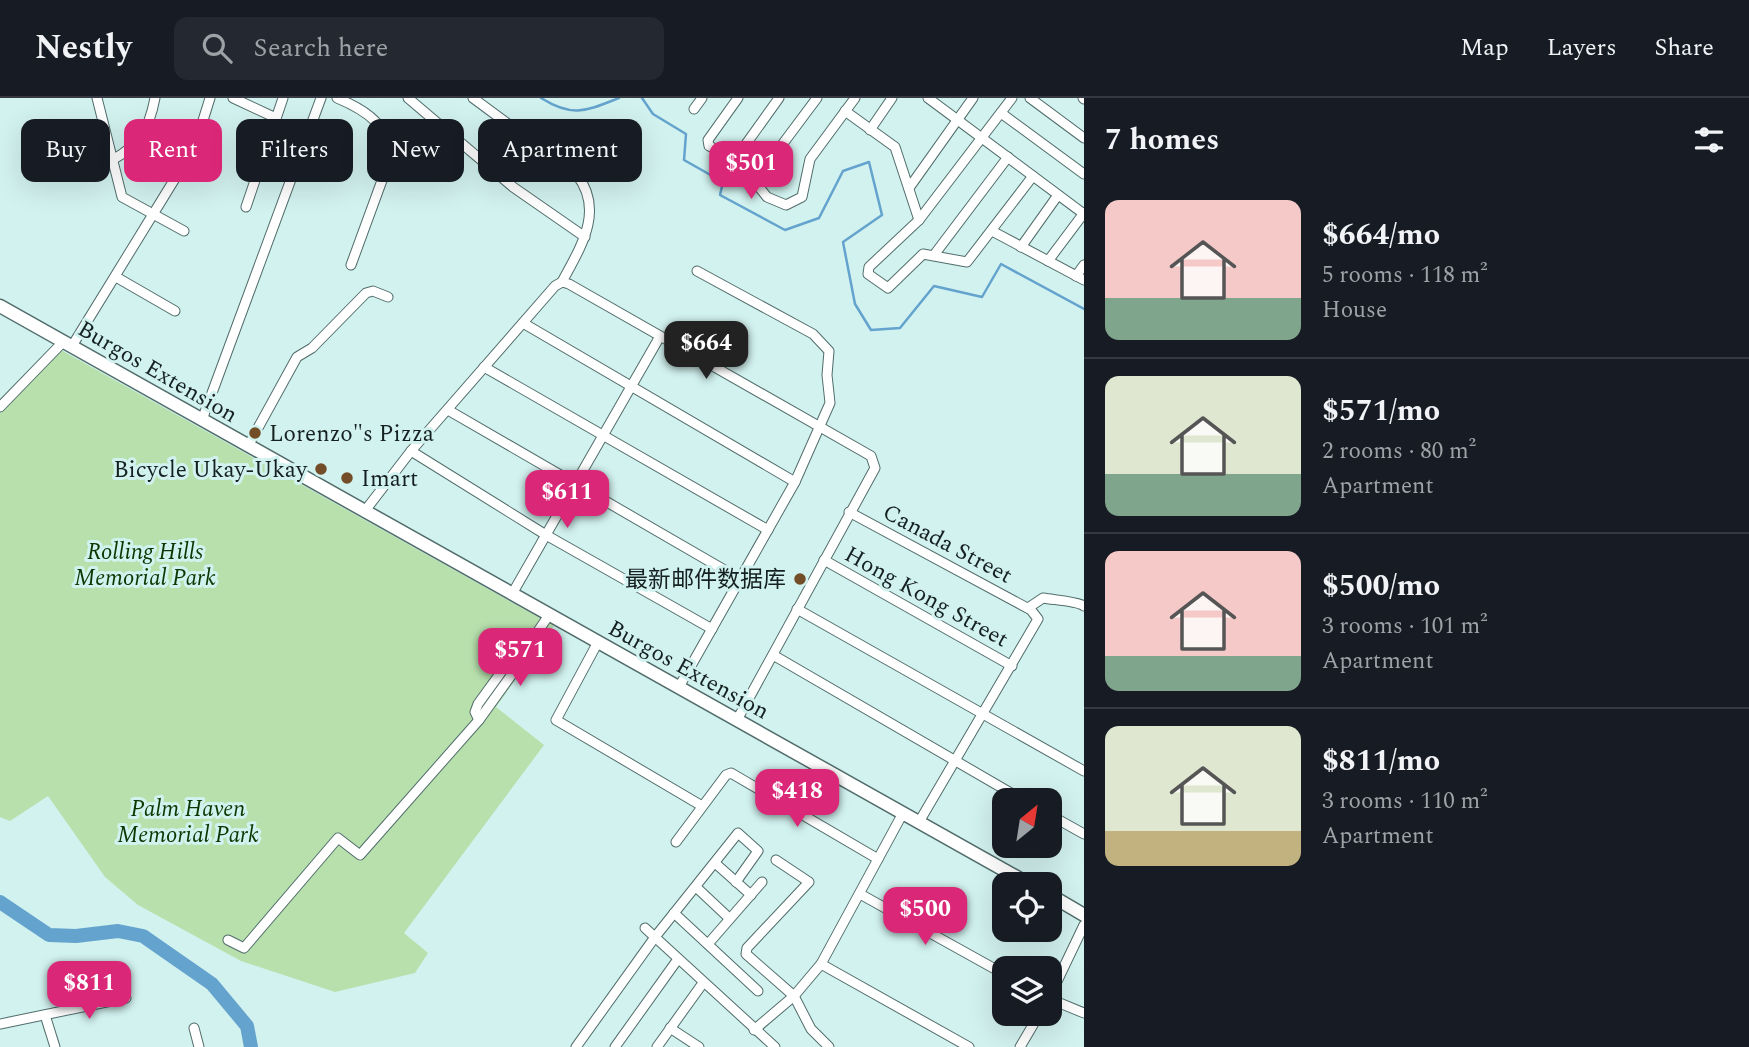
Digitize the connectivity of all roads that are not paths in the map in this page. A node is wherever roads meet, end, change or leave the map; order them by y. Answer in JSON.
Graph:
{"nodes":[{"id":1,"x":97,"y":98,"type":"edge"},
{"id":2,"x":155,"y":98,"type":"edge"},
{"id":3,"x":210,"y":98,"type":"edge"},
{"id":4,"x":233,"y":98,"type":"edge"},
{"id":5,"x":283,"y":98,"type":"edge"},
{"id":6,"x":321,"y":98,"type":"edge"},
{"id":7,"x":337,"y":98,"type":"edge"},
{"id":8,"x":408,"y":98,"type":"edge"},
{"id":9,"x":473,"y":98,"type":"edge"},
{"id":10,"x":702,"y":98,"type":"edge"},
{"id":11,"x":738,"y":98,"type":"edge"},
{"id":12,"x":779,"y":98,"type":"edge"},
{"id":13,"x":817,"y":98,"type":"edge"},
{"id":14,"x":855,"y":98,"type":"edge"},
{"id":15,"x":892,"y":98,"type":"edge"},
{"id":16,"x":928,"y":98,"type":"edge"},
{"id":17,"x":973,"y":98,"type":"edge"},
{"id":18,"x":1012,"y":98,"type":"edge"},
{"id":19,"x":1030,"y":98,"type":"edge"},
{"id":20,"x":694,"y":109,"type":"dead end"},
{"id":21,"x":845,"y":111,"type":"junction"},
{"id":22,"x":1001,"y":113,"type":"junction"},
{"id":23,"x":276,"y":118,"type":"junction"},
{"id":24,"x":957,"y":120,"type":"junction"},
{"id":25,"x":870,"y":130,"type":"junction"},
{"id":26,"x":1084,"y":138,"type":"edge"},
{"id":27,"x":983,"y":139,"type":"junction"},
{"id":28,"x":1008,"y":157,"type":"junction"},
{"id":29,"x":736,"y":158,"type":"junction"},
{"id":30,"x":111,"y":160,"type":"junction"},
{"id":31,"x":1084,"y":174,"type":"edge"},
{"id":32,"x":1032,"y":176,"type":"junction"},
{"id":33,"x":755,"y":181,"type":"junction"},
{"id":34,"x":909,"y":188,"type":"junction"},
{"id":35,"x":1058,"y":195,"type":"junction"},
{"id":36,"x":246,"y":206,"type":"dead end"},
{"id":37,"x":1084,"y":214,"type":"edge"},
{"id":38,"x":155,"y":215,"type":"junction"},
{"id":39,"x":919,"y":220,"type":"junction"},
{"id":40,"x":184,"y":231,"type":"dead end"},
{"id":41,"x":992,"y":231,"type":"junction"},
{"id":42,"x":585,"y":237,"type":"junction"},
{"id":43,"x":1021,"y":247,"type":"junction"},
{"id":44,"x":934,"y":255,"type":"junction"},
{"id":45,"x":1048,"y":261,"type":"junction"},
{"id":46,"x":351,"y":265,"type":"dead end"},
{"id":47,"x":1084,"y":265,"type":"edge"},
{"id":48,"x":697,"y":271,"type":"dead end"},
{"id":49,"x":116,"y":278,"type":"junction"},
{"id":50,"x":1080,"y":278,"type":"edge"},
{"id":51,"x":562,"y":282,"type":"junction"},
{"id":52,"x":388,"y":297,"type":"dead end"},
{"id":53,"x":0,"y":306,"type":"edge"},
{"id":54,"x":175,"y":311,"type":"dead end"},
{"id":55,"x":523,"y":323,"type":"junction"},
{"id":56,"x":659,"y":338,"type":"junction"},
{"id":57,"x":68,"y":344,"type":"junction"},
{"id":58,"x":484,"y":368,"type":"junction"},
{"id":59,"x":631,"y":387,"type":"junction"},
{"id":60,"x":0,"y":407,"type":"edge"},
{"id":61,"x":448,"y":410,"type":"junction"},
{"id":62,"x":202,"y":420,"type":"junction"},
{"id":63,"x":819,"y":426,"type":"junction"},
{"id":64,"x":604,"y":435,"type":"junction"},
{"id":65,"x":248,"y":446,"type":"junction"},
{"id":66,"x":411,"y":451,"type":"junction"},
{"id":67,"x":795,"y":482,"type":"junction"},
{"id":68,"x":575,"y":484,"type":"junction"},
{"id":69,"x":364,"y":512,"type":"junction"},
{"id":70,"x":849,"y":512,"type":"junction"},
{"id":71,"x":768,"y":530,"type":"junction"},
{"id":72,"x":546,"y":535,"type":"junction"},
{"id":73,"x":824,"y":560,"type":"junction"},
{"id":74,"x":740,"y":579,"type":"junction"},
{"id":75,"x":512,"y":594,"type":"junction"},
{"id":76,"x":1084,"y":606,"type":"edge"},
{"id":77,"x":1027,"y":608,"type":"junction"},
{"id":78,"x":797,"y":609,"type":"junction"},
{"id":79,"x":549,"y":615,"type":"junction"},
{"id":80,"x":712,"y":629,"type":"junction"},
{"id":81,"x":598,"y":642,"type":"junction"},
{"id":82,"x":773,"y":654,"type":"junction"},
{"id":83,"x":1012,"y":666,"type":"junction"},
{"id":84,"x":679,"y":687,"type":"junction"},
{"id":85,"x":982,"y":712,"type":"junction"},
{"id":86,"x":737,"y":720,"type":"junction"},
{"id":87,"x":954,"y":761,"type":"junction"},
{"id":88,"x":1084,"y":771,"type":"edge"},
{"id":89,"x":1002,"y":788,"type":"edge"},
{"id":90,"x":702,"y":806,"type":"junction"},
{"id":91,"x":903,"y":813,"type":"junction"},
{"id":92,"x":919,"y":822,"type":"junction"},
{"id":93,"x":1062,"y":822,"type":"edge"},
{"id":94,"x":1084,"y":835,"type":"edge"},
{"id":95,"x":676,"y":842,"type":"dead end"},
{"id":96,"x":878,"y":859,"type":"junction"},
{"id":97,"x":776,"y":860,"type":"dead end"},
{"id":98,"x":715,"y":863,"type":"junction"},
{"id":99,"x":1008,"y":872,"type":"edge"},
{"id":100,"x":736,"y":882,"type":"junction"},
{"id":101,"x":762,"y":882,"type":"dead end"},
{"id":102,"x":695,"y":887,"type":"junction"},
{"id":103,"x":860,"y":894,"type":"junction"},
{"id":104,"x":751,"y":895,"type":"junction"},
{"id":105,"x":1062,"y":902,"type":"edge"},
{"id":106,"x":674,"y":913,"type":"junction"},
{"id":107,"x":1084,"y":915,"type":"edge"},
{"id":108,"x":729,"y":918,"type":"junction"},
{"id":109,"x":1084,"y":925,"type":"edge"},
{"id":110,"x":645,"y":928,"type":"dead end"},
{"id":111,"x":654,"y":937,"type":"junction"},
{"id":112,"x":228,"y":940,"type":"dead end"},
{"id":113,"x":708,"y":944,"type":"junction"},
{"id":114,"x":678,"y":959,"type":"junction"},
{"id":115,"x":821,"y":964,"type":"junction"},
{"id":116,"x":992,"y":967,"type":"edge"},
{"id":117,"x":1062,"y":972,"type":"edge"},
{"id":118,"x":703,"y":983,"type":"junction"},
{"id":119,"x":758,"y":991,"type":"dead end"},
{"id":120,"x":794,"y":996,"type":"junction"},
{"id":121,"x":126,"y":998,"type":"dead end"},
{"id":122,"x":1062,"y":1003,"type":"edge"},
{"id":123,"x":1084,"y":1013,"type":"edge"},
{"id":124,"x":45,"y":1015,"type":"junction"},
{"id":125,"x":0,"y":1024,"type":"edge"},
{"id":126,"x":1032,"y":1026,"type":"edge"},
{"id":127,"x":194,"y":1028,"type":"dead end"},
{"id":128,"x":670,"y":1028,"type":"junction"},
{"id":129,"x":754,"y":1030,"type":"junction"},
{"id":130,"x":55,"y":1047,"type":"edge"},
{"id":131,"x":199,"y":1047,"type":"edge"},
{"id":132,"x":576,"y":1047,"type":"edge"},
{"id":133,"x":615,"y":1047,"type":"edge"},
{"id":134,"x":657,"y":1047,"type":"edge"},
{"id":135,"x":699,"y":1047,"type":"edge"},
{"id":136,"x":775,"y":1047,"type":"edge"},
{"id":137,"x":828,"y":1047,"type":"edge"},
{"id":138,"x":969,"y":1047,"type":"edge"},
{"id":139,"x":1020,"y":1047,"type":"edge"}],
"edges":[{"from":1,"to":30,"type":"street"},
{"from":2,"to":30,"type":"street"},
{"from":3,"to":38,"type":"street"},
{"from":4,"to":23,"type":"street"},
{"from":5,"to":23,"type":"street"},
{"from":6,"to":62,"type":"street"},
{"from":7,"to":46,"type":"street"},
{"from":8,"to":42,"type":"street"},
{"from":9,"to":42,"type":"street"},
{"from":10,"to":20,"type":"street"},
{"from":11,"to":29,"type":"street"},
{"from":12,"to":29,"type":"street"},
{"from":13,"to":33,"type":"street"},
{"from":14,"to":21,"type":"street"},
{"from":15,"to":25,"type":"street"},
{"from":16,"to":24,"type":"street"},
{"from":17,"to":24,"type":"street"},
{"from":18,"to":22,"type":"street"},
{"from":19,"to":26,"type":"street"},
{"from":21,"to":25,"type":"street"},
{"from":21,"to":33,"type":"street"},
{"from":22,"to":27,"type":"street"},
{"from":22,"to":31,"type":"street"},
{"from":23,"to":36,"type":"street"},
{"from":24,"to":27,"type":"street"},
{"from":24,"to":34,"type":"street"},
{"from":25,"to":34,"type":"street"},
{"from":27,"to":28,"type":"street"},
{"from":27,"to":39,"type":"street"},
{"from":28,"to":32,"type":"street"},
{"from":28,"to":44,"type":"street"},
{"from":29,"to":33,"type":"street"},
{"from":30,"to":38,"type":"street"},
{"from":32,"to":35,"type":"street"},
{"from":32,"to":41,"type":"street"},
{"from":34,"to":39,"type":"street"},
{"from":35,"to":37,"type":"street"},
{"from":35,"to":43,"type":"street"},
{"from":37,"to":45,"type":"street"},
{"from":38,"to":40,"type":"street"},
{"from":38,"to":49,"type":"street"},
{"from":39,"to":44,"type":"street"},
{"from":41,"to":43,"type":"street"},
{"from":41,"to":44,"type":"street"},
{"from":42,"to":51,"type":"street"},
{"from":43,"to":45,"type":"street"},
{"from":45,"to":50,"type":"street"},
{"from":47,"to":50,"type":"street"},
{"from":48,"to":63,"type":"street"},
{"from":49,"to":54,"type":"street"},
{"from":49,"to":57,"type":"street"},
{"from":51,"to":55,"type":"street"},
{"from":51,"to":56,"type":"street"},
{"from":52,"to":65,"type":"street"},
{"from":53,"to":57,"type":"main road","name":"Burgos Extension"},
{"from":55,"to":58,"type":"street"},
{"from":55,"to":59,"type":"street"},
{"from":56,"to":59,"type":"street"},
{"from":56,"to":63,"type":"street"},
{"from":57,"to":60,"type":"street"},
{"from":57,"to":62,"type":"main road","name":"Burgos Extension"},
{"from":58,"to":61,"type":"street"},
{"from":58,"to":64,"type":"street"},
{"from":59,"to":64,"type":"street"},
{"from":59,"to":67,"type":"street"},
{"from":61,"to":66,"type":"street"},
{"from":61,"to":68,"type":"street"},
{"from":62,"to":65,"type":"main road","name":"Burgos Extension"},
{"from":63,"to":67,"type":"street"},
{"from":63,"to":70,"type":"street"},
{"from":64,"to":68,"type":"street"},
{"from":64,"to":71,"type":"street"},
{"from":65,"to":69,"type":"main road","name":"Burgos Extension"},
{"from":66,"to":69,"type":"street"},
{"from":66,"to":72,"type":"street"},
{"from":67,"to":71,"type":"street"},
{"from":68,"to":72,"type":"street"},
{"from":68,"to":74,"type":"street"},
{"from":69,"to":75,"type":"main road","name":"Burgos Extension"},
{"from":70,"to":73,"type":"street"},
{"from":70,"to":77,"type":"street","name":"Canada Street"},
{"from":71,"to":74,"type":"street"},
{"from":72,"to":75,"type":"street"},
{"from":72,"to":80,"type":"street"},
{"from":73,"to":78,"type":"street"},
{"from":73,"to":83,"type":"street","name":"Hong Kong Street"},
{"from":74,"to":80,"type":"street"},
{"from":75,"to":79,"type":"main road","name":"Burgos Extension"},
{"from":76,"to":77,"type":"street"},
{"from":77,"to":83,"type":"street"},
{"from":78,"to":82,"type":"street"},
{"from":78,"to":85,"type":"street"},
{"from":79,"to":81,"type":"main road","name":"Burgos Extension"},
{"from":79,"to":112,"type":"street"},
{"from":80,"to":84,"type":"street"},
{"from":81,"to":84,"type":"main road","name":"Burgos Extension"},
{"from":81,"to":90,"type":"street"},
{"from":82,"to":86,"type":"street"},
{"from":82,"to":87,"type":"street"},
{"from":83,"to":85,"type":"street"},
{"from":84,"to":86,"type":"main road","name":"Burgos Extension"},
{"from":85,"to":87,"type":"street"},
{"from":85,"to":88,"type":"street"},
{"from":86,"to":91,"type":"main road","name":"Burgos Extension"},
{"from":87,"to":89,"type":"street"},
{"from":87,"to":92,"type":"street"},
{"from":90,"to":95,"type":"street"},
{"from":90,"to":96,"type":"street"},
{"from":91,"to":92,"type":"main road","name":"Burgos Extension"},
{"from":91,"to":96,"type":"street"},
{"from":92,"to":99,"type":"main road","name":"Burgos Extension"},
{"from":93,"to":94,"type":"street"},
{"from":96,"to":103,"type":"street"},
{"from":97,"to":120,"type":"street"},
{"from":98,"to":100,"type":"street"},
{"from":98,"to":100,"type":"street"},
{"from":98,"to":102,"type":"street"},
{"from":100,"to":104,"type":"street"},
{"from":101,"to":104,"type":"street"},
{"from":102,"to":106,"type":"street"},
{"from":102,"to":108,"type":"street"},
{"from":103,"to":115,"type":"street"},
{"from":103,"to":116,"type":"street"},
{"from":104,"to":108,"type":"street"},
{"from":105,"to":107,"type":"main road"},
{"from":106,"to":111,"type":"street"},
{"from":106,"to":113,"type":"street"},
{"from":108,"to":113,"type":"street"},
{"from":109,"to":117,"type":"street"},
{"from":110,"to":111,"type":"street"},
{"from":111,"to":114,"type":"street"},
{"from":111,"to":132,"type":"street"},
{"from":113,"to":119,"type":"street"},
{"from":114,"to":118,"type":"street"},
{"from":114,"to":133,"type":"street"},
{"from":115,"to":120,"type":"street"},
{"from":115,"to":138,"type":"street"},
{"from":118,"to":128,"type":"street"},
{"from":118,"to":129,"type":"street"},
{"from":120,"to":129,"type":"street"},
{"from":120,"to":137,"type":"street"},
{"from":121,"to":124,"type":"street"},
{"from":122,"to":123,"type":"street"},
{"from":124,"to":125,"type":"street"},
{"from":124,"to":130,"type":"street"},
{"from":126,"to":139,"type":"street"},
{"from":127,"to":131,"type":"street"},
{"from":128,"to":134,"type":"street"},
{"from":128,"to":135,"type":"street"},
{"from":129,"to":136,"type":"street"}]}
